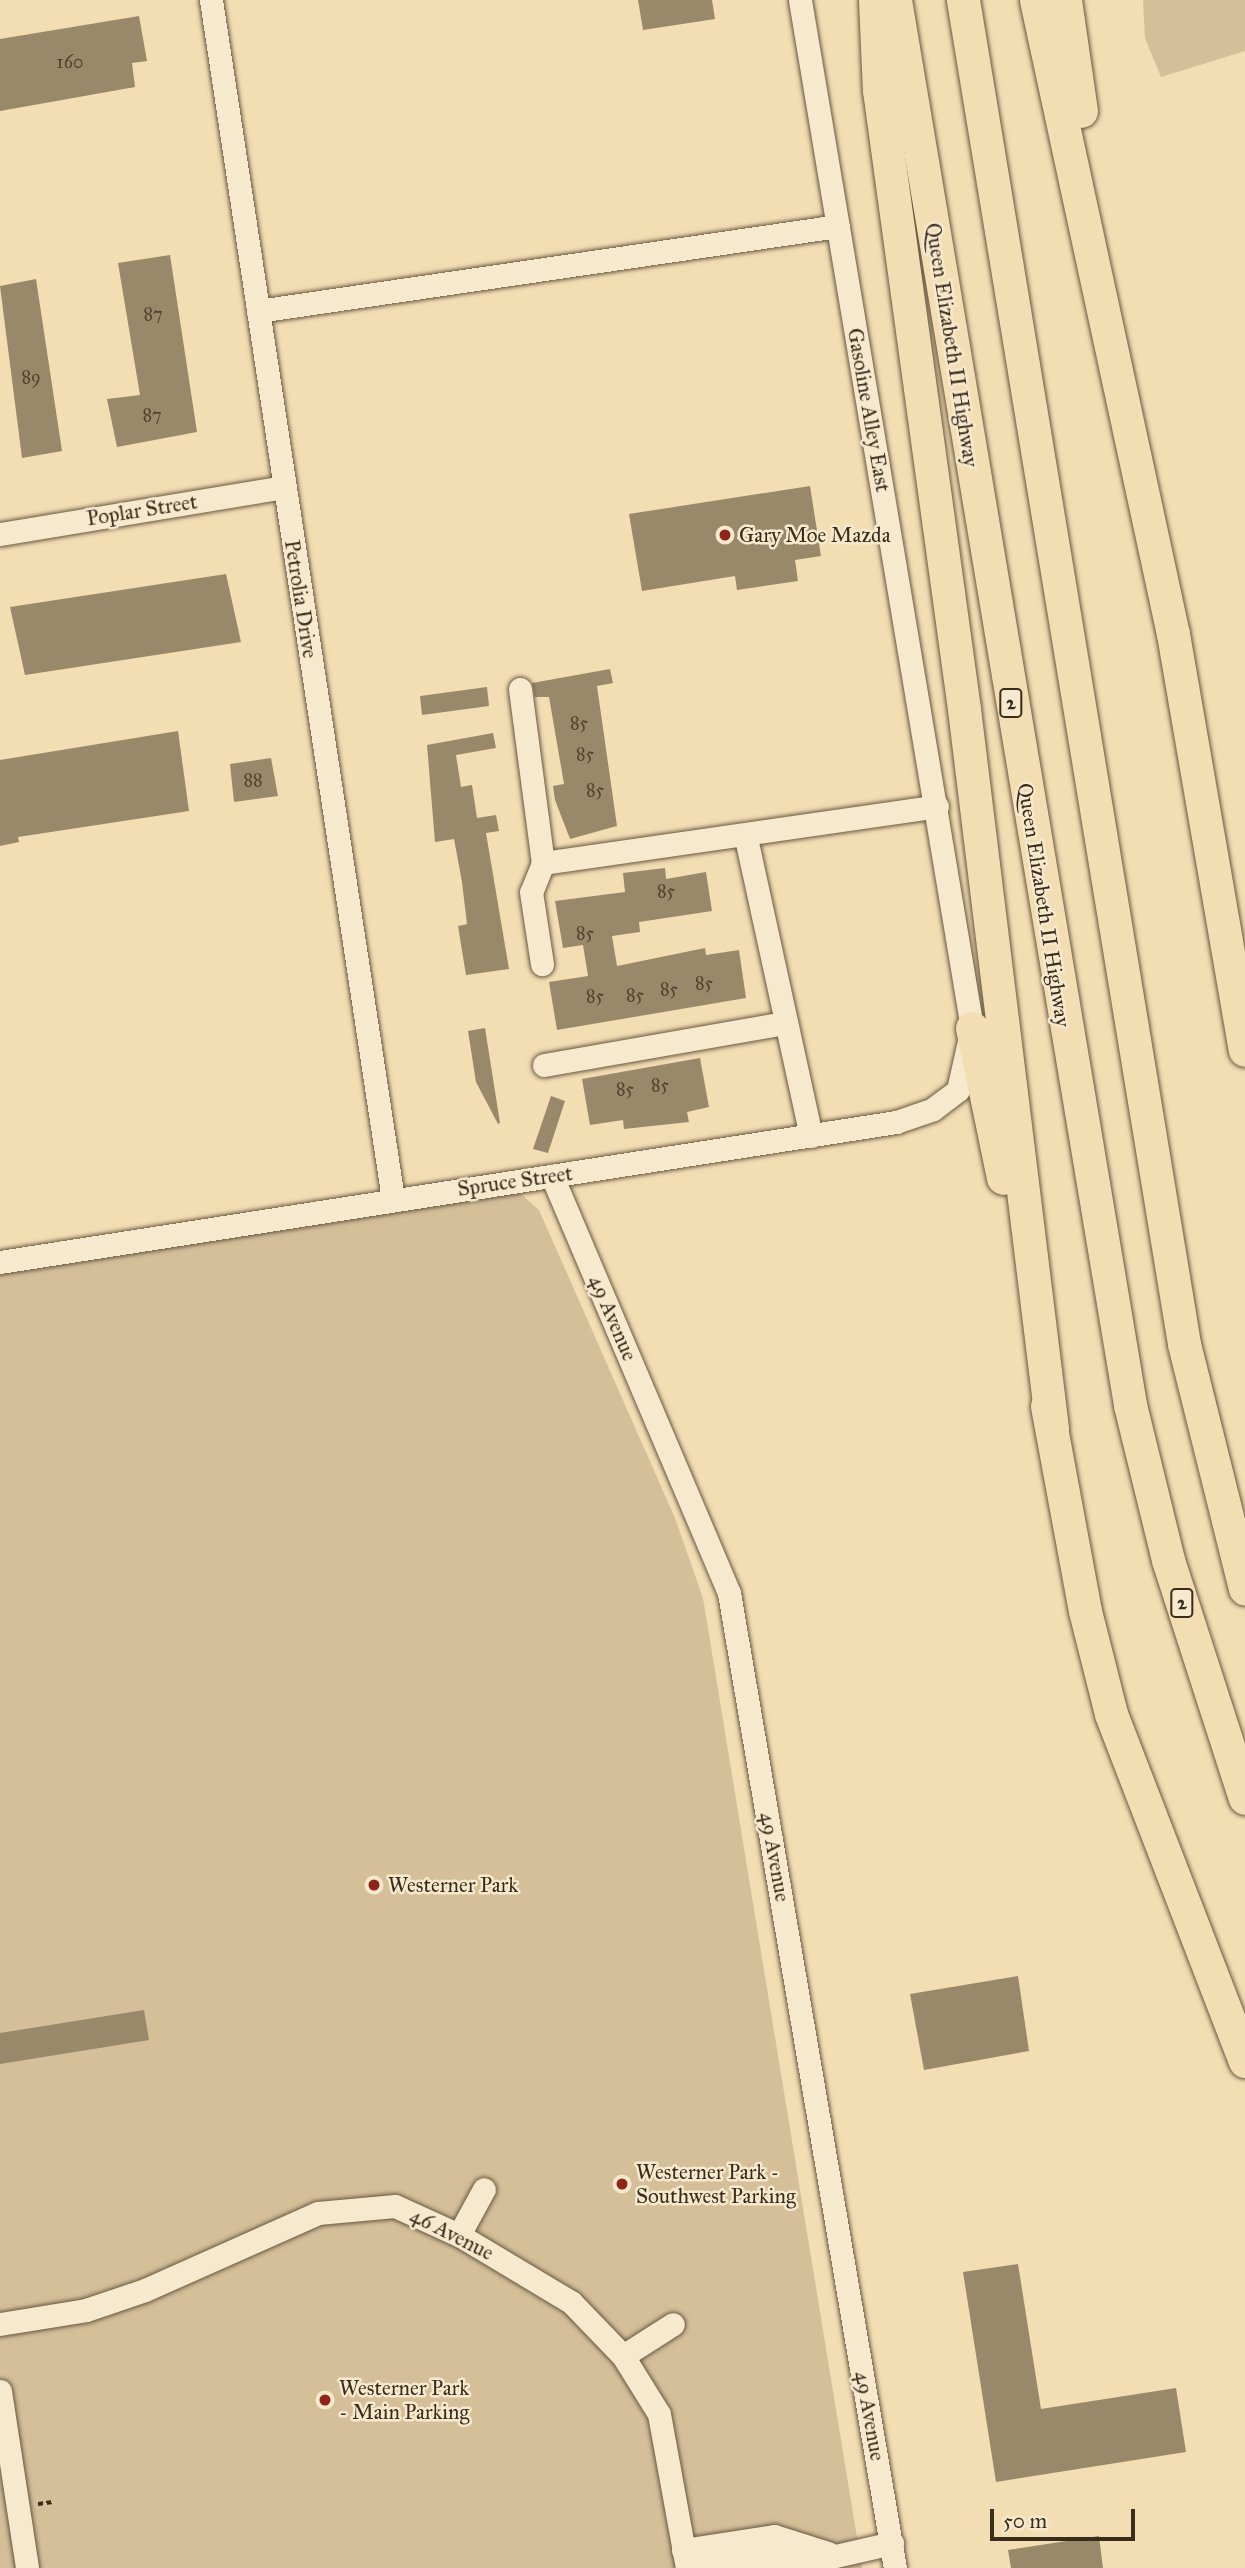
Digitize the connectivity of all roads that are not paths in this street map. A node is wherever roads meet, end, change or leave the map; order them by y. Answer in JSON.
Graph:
{"nodes":[{"id":1,"x":211,"y":0,"type":"edge"},
{"id":2,"x":800,"y":0,"type":"edge"},
{"id":3,"x":875,"y":0,"type":"edge"},
{"id":4,"x":895,"y":0,"type":"edge"},
{"id":5,"x":963,"y":0,"type":"edge"},
{"id":6,"x":1036,"y":0,"type":"edge"},
{"id":7,"x":1065,"y":0,"type":"edge"},
{"id":8,"x":838,"y":226,"type":"junction"},
{"id":9,"x":258,"y":311,"type":"junction"},
{"id":10,"x":1117,"y":366,"type":"junction"},
{"id":11,"x":284,"y":487,"type":"junction"},
{"id":12,"x":0,"y":534,"type":"edge"},
{"id":13,"x":520,"y":689,"type":"dead end"},
{"id":14,"x":937,"y":806,"type":"junction"},
{"id":15,"x":746,"y":838,"type":"junction"},
{"id":16,"x":543,"y":863,"type":"junction"},
{"id":17,"x":542,"y":964,"type":"dead end"},
{"id":18,"x":785,"y":1023,"type":"junction"},
{"id":19,"x":972,"y":1028,"type":"junction"},
{"id":20,"x":1245,"y":1050,"type":"edge"},
{"id":21,"x":544,"y":1065,"type":"dead end"},
{"id":22,"x":811,"y":1136,"type":"junction"},
{"id":23,"x":552,"y":1176,"type":"junction"},
{"id":24,"x":393,"y":1199,"type":"junction"},
{"id":25,"x":0,"y":1262,"type":"edge"},
{"id":26,"x":1052,"y":1428,"type":"junction"},
{"id":27,"x":1245,"y":1588,"type":"edge"},
{"id":28,"x":1245,"y":1798,"type":"edge"},
{"id":29,"x":1243,"y":2055,"type":"edge"},
{"id":30,"x":484,"y":2189,"type":"dead end"},
{"id":31,"x":459,"y":2235,"type":"junction"},
{"id":32,"x":0,"y":2324,"type":"edge"},
{"id":33,"x":673,"y":2324,"type":"dead end"},
{"id":34,"x":622,"y":2356,"type":"junction"},
{"id":35,"x":0,"y":2392,"type":"edge"},
{"id":36,"x":891,"y":2543,"type":"junction"},
{"id":37,"x":828,"y":2553,"type":"junction"},
{"id":38,"x":686,"y":2562,"type":"edge"},
{"id":39,"x":27,"y":2568,"type":"edge"},
{"id":40,"x":783,"y":2568,"type":"edge"},
{"id":41,"x":806,"y":2568,"type":"edge"},
{"id":42,"x":895,"y":2568,"type":"edge"}],
"edges":[{"from":1,"to":9,"type":"street","name":"Petrolia Drive"},
{"from":2,"to":8,"type":"street","name":"Gasoline Alley East"},
{"from":3,"to":26,"type":"highway"},
{"from":4,"to":28,"type":"highway","name":"Queen Elizabeth II Highway","number":"2"},
{"from":5,"to":27,"type":"highway"},
{"from":6,"to":10,"type":"highway"},
{"from":7,"to":10,"type":"highway"},
{"from":8,"to":9,"type":"street"},
{"from":8,"to":14,"type":"street","name":"Gasoline Alley East"},
{"from":9,"to":11,"type":"street","name":"Petrolia Drive"},
{"from":10,"to":20,"type":"highway"},
{"from":11,"to":12,"type":"street","name":"Poplar Street"},
{"from":11,"to":24,"type":"street","name":"Petrolia Drive"},
{"from":13,"to":16,"type":"street"},
{"from":14,"to":15,"type":"street"},
{"from":14,"to":19,"type":"street","name":"Gasoline Alley East"},
{"from":15,"to":16,"type":"street"},
{"from":15,"to":18,"type":"street"},
{"from":16,"to":17,"type":"street"},
{"from":18,"to":21,"type":"street"},
{"from":18,"to":22,"type":"street"},
{"from":19,"to":22,"type":"street","name":"Spruce Street"},
{"from":19,"to":26,"type":"highway"},
{"from":22,"to":23,"type":"street","name":"Spruce Street"},
{"from":23,"to":24,"type":"street","name":"Spruce Street"},
{"from":23,"to":36,"type":"street","name":"49 Avenue"},
{"from":24,"to":25,"type":"street","name":"Spruce Street"},
{"from":26,"to":29,"type":"highway"},
{"from":30,"to":31,"type":"street"},
{"from":31,"to":32,"type":"street","name":"46 Avenue"},
{"from":31,"to":34,"type":"street","name":"46 Avenue"},
{"from":33,"to":34,"type":"street"},
{"from":34,"to":38,"type":"street","name":"46 Avenue"},
{"from":35,"to":39,"type":"street"},
{"from":36,"to":37,"type":"street"},
{"from":36,"to":42,"type":"street","name":"49 Avenue"},
{"from":37,"to":38,"type":"street"},
{"from":37,"to":40,"type":"street"},
{"from":37,"to":41,"type":"street"}]}
